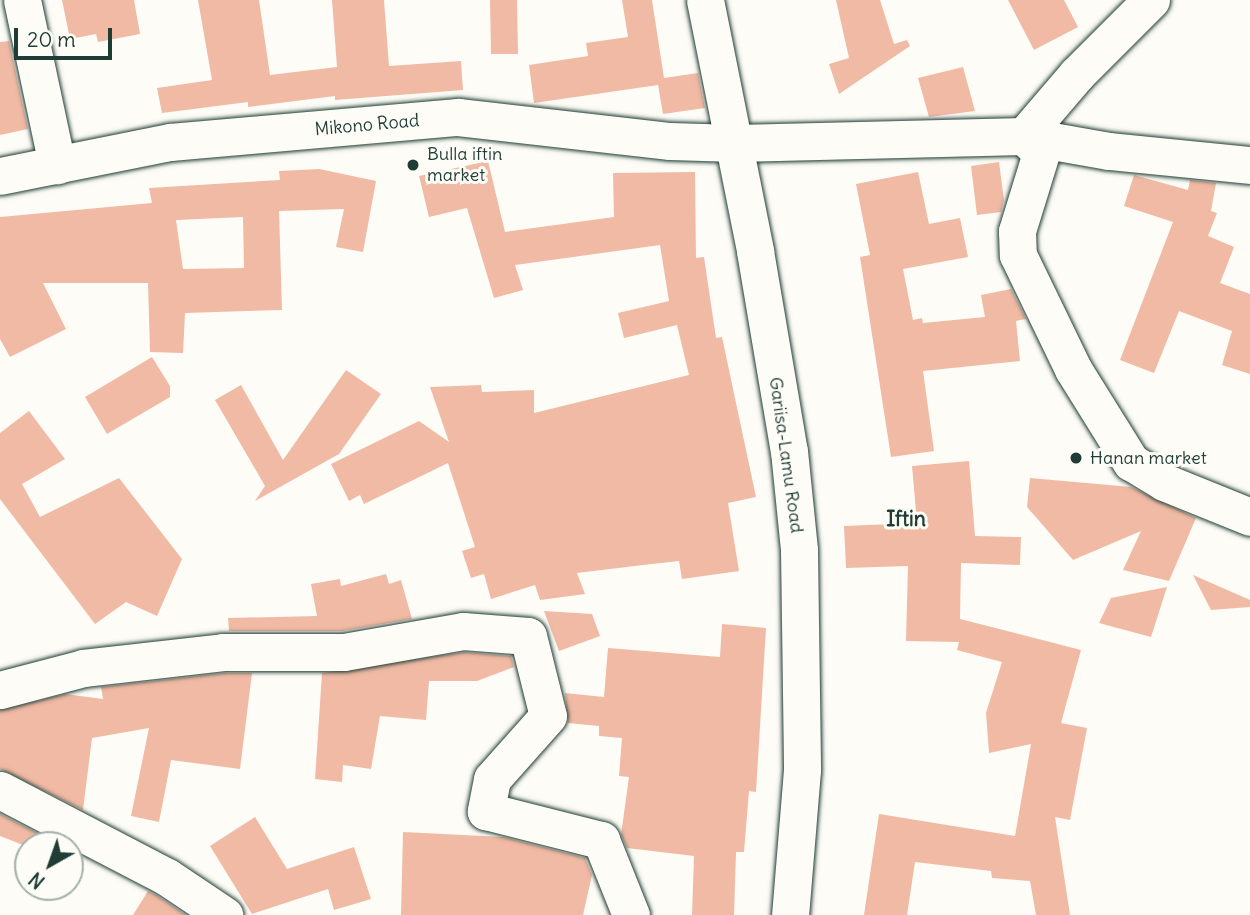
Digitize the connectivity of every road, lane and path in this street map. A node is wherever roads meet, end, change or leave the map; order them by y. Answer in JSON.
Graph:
{"nodes":[{"id":1,"x":22,"y":0,"type":"edge"},
{"id":2,"x":705,"y":0,"type":"edge"},
{"id":3,"x":1151,"y":0,"type":"edge"},
{"id":4,"x":1024,"y":136,"type":"junction"},
{"id":5,"x":736,"y":143,"type":"junction"},
{"id":6,"x":57,"y":165,"type":"junction"},
{"id":7,"x":1250,"y":165,"type":"edge"},
{"id":8,"x":0,"y":176,"type":"edge"},
{"id":9,"x":1250,"y":517,"type":"edge"},
{"id":10,"x":0,"y":690,"type":"edge"},
{"id":11,"x":0,"y":790,"type":"edge"},
{"id":12,"x":224,"y":915,"type":"edge"},
{"id":13,"x":631,"y":915,"type":"edge"},
{"id":14,"x":790,"y":915,"type":"edge"}],
"edges":[{"from":1,"to":6,"type":"street"},
{"from":2,"to":5,"type":"street","name":"Gariisa-Lamu Road"},
{"from":3,"to":4,"type":"street"},
{"from":4,"to":5,"type":"street","name":"Mikono Road"},
{"from":4,"to":7,"type":"street","name":"Mikono Road"},
{"from":4,"to":9,"type":"street"},
{"from":5,"to":6,"type":"street","name":"Mikono Road"},
{"from":5,"to":14,"type":"street","name":"Gariisa-Lamu Road"},
{"from":6,"to":8,"type":"street","name":"Mikono Road"},
{"from":10,"to":13,"type":"street"},
{"from":11,"to":12,"type":"street"}]}
